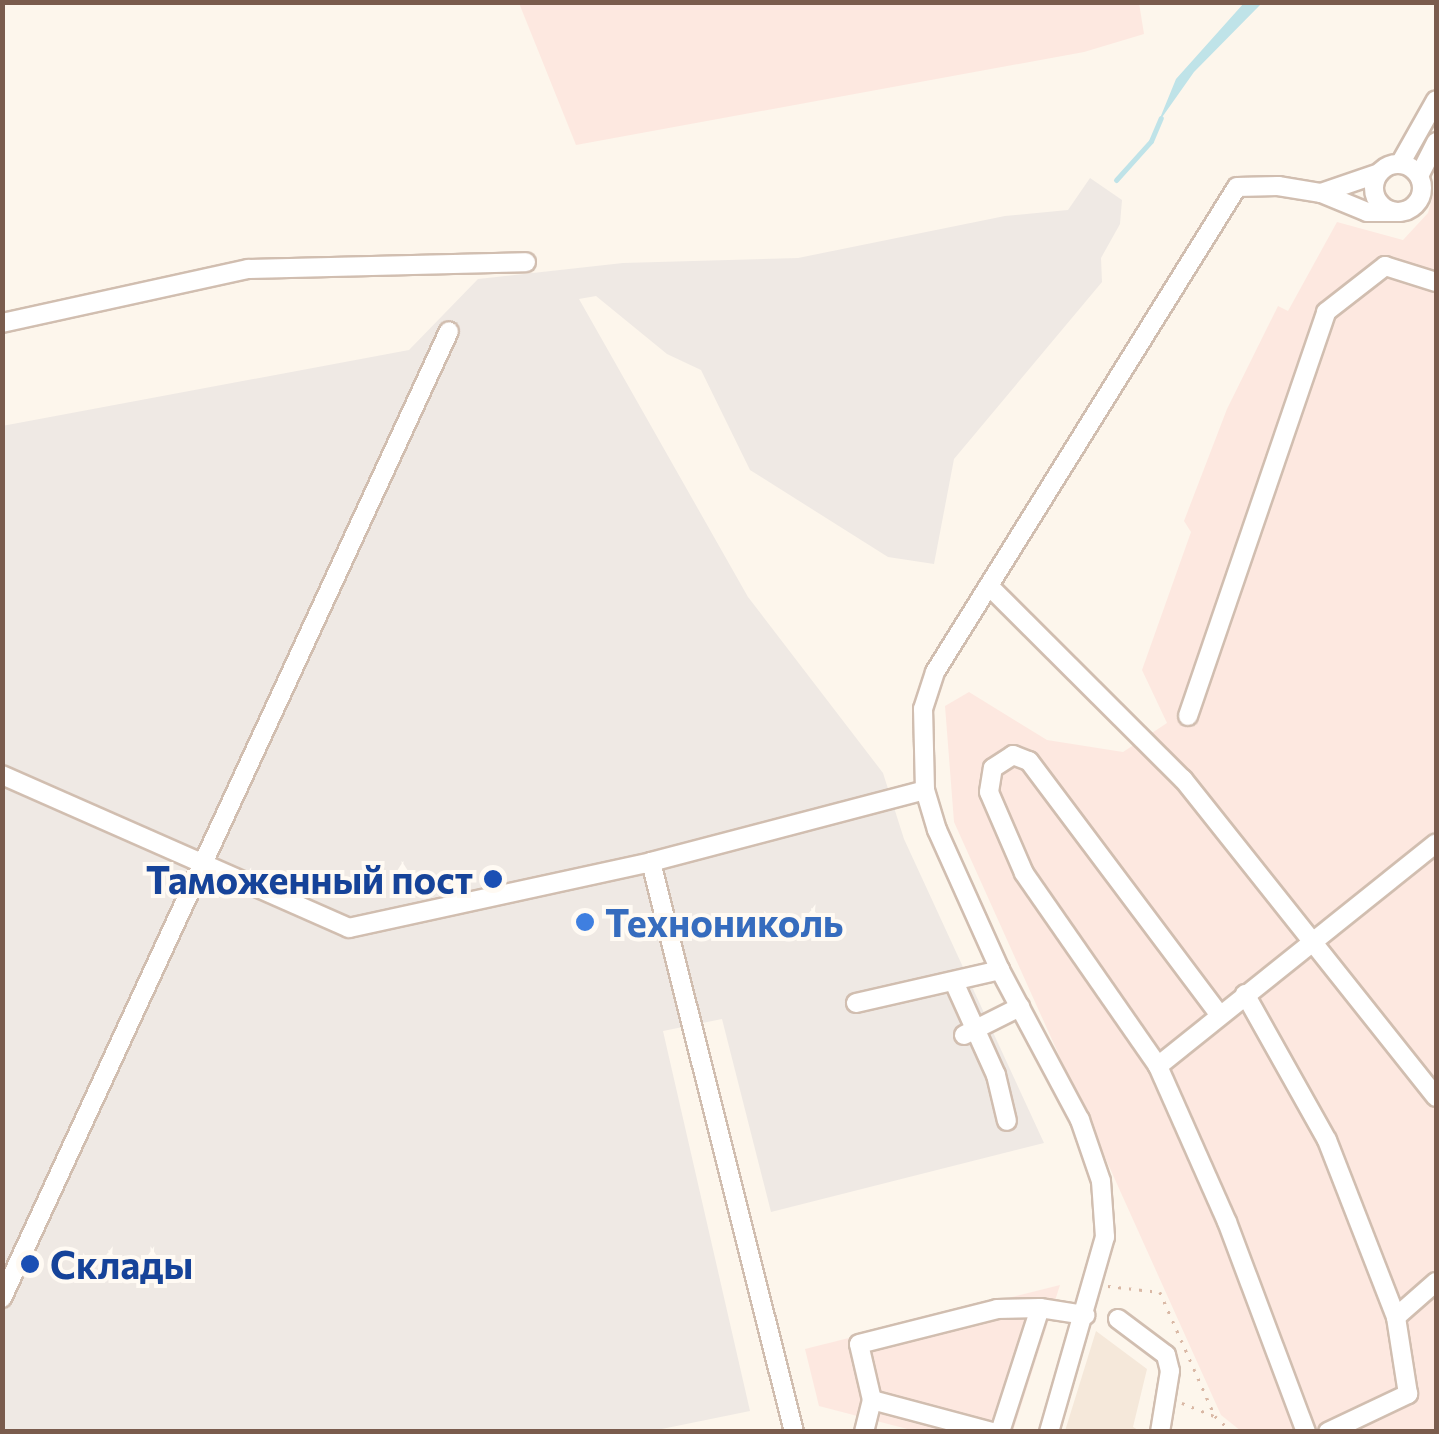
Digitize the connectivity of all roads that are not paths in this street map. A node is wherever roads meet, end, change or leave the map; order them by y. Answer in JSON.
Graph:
{"nodes":[{"id":1,"x":1436,"y":100,"type":"edge"},
{"id":2,"x":1436,"y":142,"type":"edge"},
{"id":3,"x":1400,"y":164,"type":"junction"},
{"id":4,"x":1379,"y":172,"type":"junction"},
{"id":5,"x":1419,"y":176,"type":"junction"},
{"id":6,"x":1321,"y":193,"type":"junction"},
{"id":7,"x":1400,"y":212,"type":"junction"},
{"id":8,"x":526,"y":262,"type":"dead end"},
{"id":9,"x":1436,"y":282,"type":"edge"},
{"id":10,"x":2,"y":323,"type":"edge"},
{"id":11,"x":449,"y":331,"type":"dead end"},
{"id":12,"x":989,"y":586,"type":"junction"},
{"id":13,"x":1188,"y":716,"type":"dead end"},
{"id":14,"x":2,"y":775,"type":"edge"},
{"id":15,"x":925,"y":790,"type":"junction"},
{"id":16,"x":1436,"y":843,"type":"edge"},
{"id":17,"x":651,"y":862,"type":"junction"},
{"id":18,"x":206,"y":870,"type":"junction"},
{"id":19,"x":1306,"y":942,"type":"junction"},
{"id":20,"x":1000,"y":970,"type":"junction"},
{"id":21,"x":954,"y":982,"type":"junction"},
{"id":22,"x":1245,"y":994,"type":"junction"},
{"id":23,"x":856,"y":1003,"type":"dead end"},
{"id":24,"x":1020,"y":1006,"type":"junction"},
{"id":25,"x":1220,"y":1015,"type":"junction"},
{"id":26,"x":969,"y":1032,"type":"junction"},
{"id":27,"x":1158,"y":1066,"type":"junction"},
{"id":28,"x":1436,"y":1098,"type":"edge"},
{"id":29,"x":1007,"y":1121,"type":"dead end"},
{"id":30,"x":1436,"y":1282,"type":"edge"},
{"id":31,"x":2,"y":1298,"type":"edge"},
{"id":32,"x":1040,"y":1308,"type":"junction"},
{"id":33,"x":1086,"y":1312,"type":"junction"},
{"id":34,"x":1396,"y":1317,"type":"junction"},
{"id":35,"x":1118,"y":1319,"type":"dead end"},
{"id":36,"x":872,"y":1400,"type":"junction"},
{"id":37,"x":794,"y":1432,"type":"edge"},
{"id":38,"x":864,"y":1432,"type":"edge"},
{"id":39,"x":996,"y":1432,"type":"edge"},
{"id":40,"x":1049,"y":1432,"type":"edge"},
{"id":41,"x":1160,"y":1432,"type":"edge"},
{"id":42,"x":1306,"y":1432,"type":"edge"},
{"id":43,"x":1328,"y":1432,"type":"edge"}],
"edges":[{"from":1,"to":3,"type":"street"},
{"from":2,"to":5,"type":"street"},
{"from":3,"to":4,"type":"street"},
{"from":3,"to":5,"type":"street"},
{"from":4,"to":6,"type":"street"},
{"from":4,"to":7,"type":"street"},
{"from":5,"to":7,"type":"street"},
{"from":6,"to":7,"type":"street"},
{"from":6,"to":12,"type":"street"},
{"from":8,"to":10,"type":"street"},
{"from":9,"to":13,"type":"street"},
{"from":11,"to":18,"type":"street"},
{"from":12,"to":15,"type":"street"},
{"from":12,"to":19,"type":"street"},
{"from":14,"to":18,"type":"street"},
{"from":15,"to":17,"type":"street"},
{"from":15,"to":20,"type":"street"},
{"from":16,"to":19,"type":"street"},
{"from":17,"to":18,"type":"street"},
{"from":17,"to":37,"type":"street"},
{"from":18,"to":31,"type":"street"},
{"from":19,"to":22,"type":"street"},
{"from":19,"to":28,"type":"street"},
{"from":20,"to":21,"type":"street"},
{"from":20,"to":24,"type":"street"},
{"from":21,"to":23,"type":"street"},
{"from":21,"to":26,"type":"street"},
{"from":22,"to":25,"type":"street"},
{"from":22,"to":34,"type":"street"},
{"from":24,"to":26,"type":"street"},
{"from":24,"to":33,"type":"street"},
{"from":25,"to":27,"type":"street"},
{"from":25,"to":27,"type":"street"},
{"from":26,"to":29,"type":"street"},
{"from":27,"to":42,"type":"street"},
{"from":30,"to":34,"type":"street"},
{"from":32,"to":33,"type":"street"},
{"from":32,"to":36,"type":"street"},
{"from":32,"to":39,"type":"street"},
{"from":33,"to":40,"type":"street"},
{"from":34,"to":43,"type":"street"},
{"from":35,"to":41,"type":"street"},
{"from":36,"to":38,"type":"street"},
{"from":36,"to":39,"type":"street"}]}
